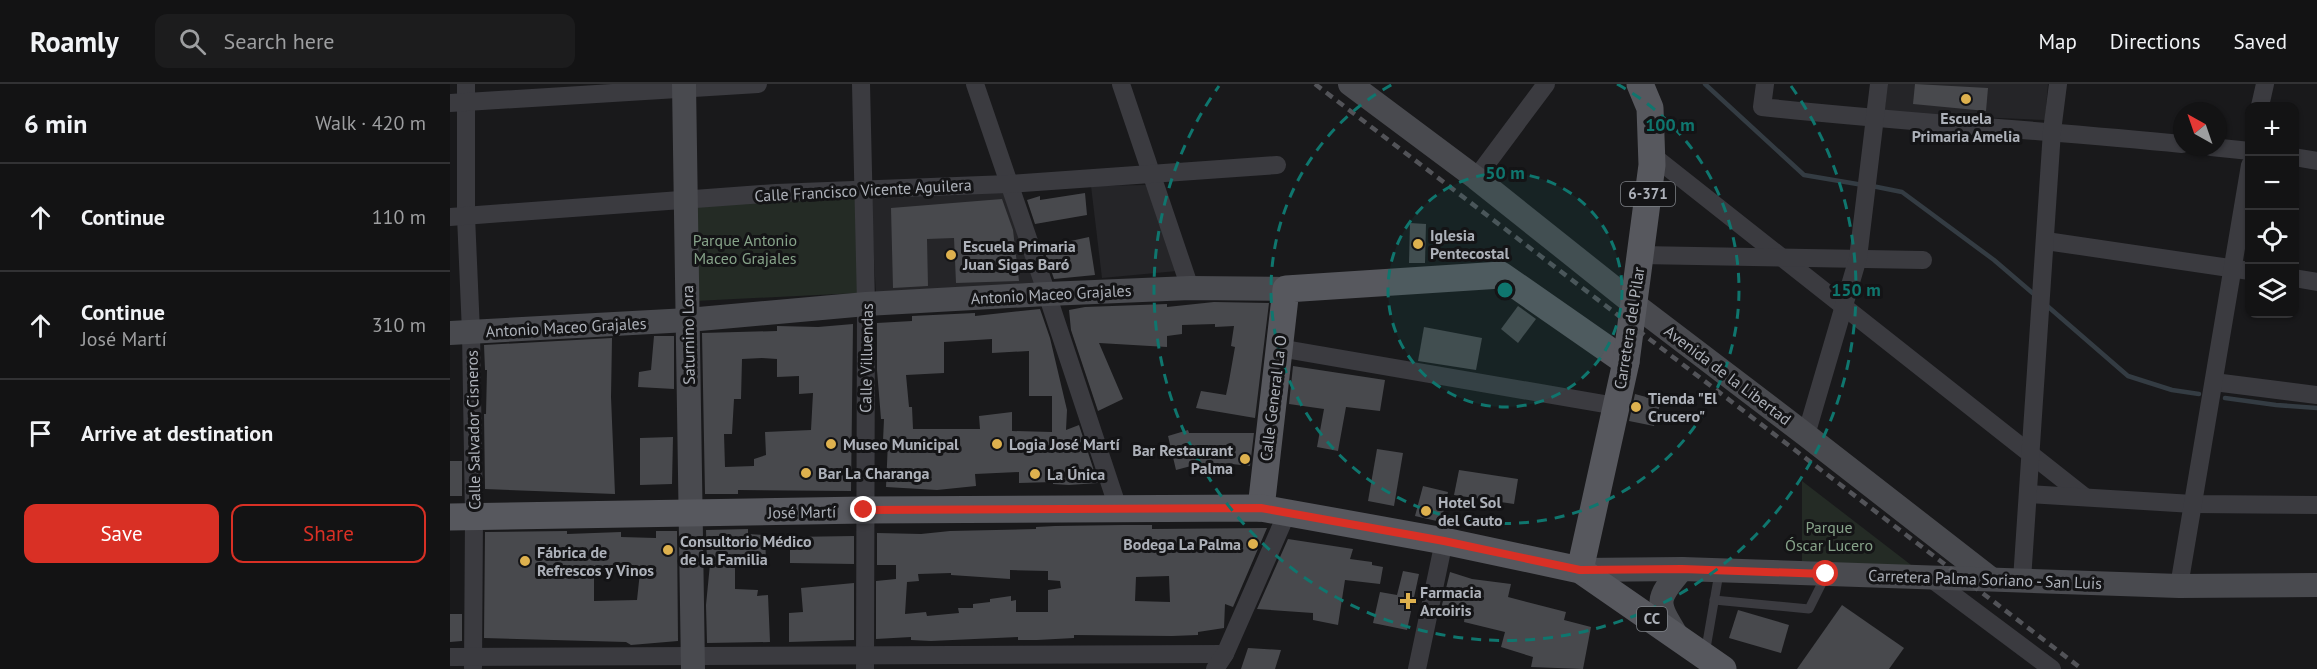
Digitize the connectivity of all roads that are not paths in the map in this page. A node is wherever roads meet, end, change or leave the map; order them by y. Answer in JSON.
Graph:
{"nodes":[{"id":1,"x":758,"y":84,"type":"edge"},
{"id":2,"x":861,"y":84,"type":"edge"},
{"id":3,"x":975,"y":84,"type":"edge"},
{"id":4,"x":1121,"y":84,"type":"edge"},
{"id":5,"x":1350,"y":84,"type":"edge"},
{"id":6,"x":1641,"y":84,"type":"edge"},
{"id":7,"x":1765,"y":84,"type":"edge"},
{"id":8,"x":1879,"y":84,"type":"edge"},
{"id":9,"x":2058,"y":84,"type":"edge"},
{"id":10,"x":2265,"y":84,"type":"edge"},
{"id":11,"x":684,"y":86,"type":"edge"},
{"id":12,"x":1541,"y":86,"type":"edge"},
{"id":13,"x":461,"y":96,"type":"edge"},
{"id":14,"x":2261,"y":102,"type":"edge"},
{"id":15,"x":1875,"y":119,"type":"junction"},
{"id":16,"x":2052,"y":131,"type":"junction"},
{"id":17,"x":2173,"y":143,"type":"edge"},
{"id":18,"x":2227,"y":149,"type":"edge"},
{"id":19,"x":2245,"y":150,"type":"edge"},
{"id":20,"x":1652,"y":155,"type":"junction"},
{"id":21,"x":2299,"y":159,"type":"edge"},
{"id":22,"x":2317,"y":161,"type":"edge"},
{"id":23,"x":1277,"y":165,"type":"dead end"},
{"id":24,"x":1151,"y":174,"type":"junction"},
{"id":25,"x":1476,"y":178,"type":"junction"},
{"id":26,"x":1008,"y":184,"type":"junction"},
{"id":27,"x":864,"y":188,"type":"junction"},
{"id":28,"x":2245,"y":192,"type":"edge"},
{"id":29,"x":685,"y":200,"type":"junction"},
{"id":30,"x":458,"y":216,"type":"edge"},
{"id":31,"x":2046,"y":242,"type":"junction"},
{"id":32,"x":1640,"y":255,"type":"junction"},
{"id":33,"x":1782,"y":258,"type":"junction"},
{"id":34,"x":1858,"y":258,"type":"junction"},
{"id":35,"x":1923,"y":260,"type":"dead end"},
{"id":36,"x":2231,"y":268,"type":"junction"},
{"id":37,"x":2245,"y":270,"type":"edge"},
{"id":38,"x":2299,"y":279,"type":"edge"},
{"id":39,"x":2317,"y":282,"type":"edge"},
{"id":40,"x":1190,"y":288,"type":"junction"},
{"id":41,"x":1286,"y":289,"type":"junction"},
{"id":42,"x":1047,"y":294,"type":"junction"},
{"id":43,"x":867,"y":304,"type":"junction"},
{"id":44,"x":1634,"y":304,"type":"junction"},
{"id":45,"x":1844,"y":306,"type":"junction"},
{"id":46,"x":688,"y":320,"type":"junction"},
{"id":47,"x":460,"y":332,"type":"edge"},
{"id":48,"x":1279,"y":348,"type":"junction"},
{"id":49,"x":1626,"y":362,"type":"junction"},
{"id":50,"x":2214,"y":382,"type":"junction"},
{"id":51,"x":2317,"y":395,"type":"edge"},
{"id":52,"x":1616,"y":406,"type":"junction"},
{"id":53,"x":1806,"y":435,"type":"junction"},
{"id":54,"x":2031,"y":454,"type":"junction"},
{"id":55,"x":2029,"y":494,"type":"junction"},
{"id":56,"x":2085,"y":497,"type":"junction"},
{"id":57,"x":2193,"y":504,"type":"junction"},
{"id":58,"x":2317,"y":505,"type":"edge"},
{"id":59,"x":1118,"y":508,"type":"junction"},
{"id":60,"x":864,"y":510,"type":"junction"},
{"id":61,"x":1274,"y":510,"type":"junction"},
{"id":62,"x":691,"y":514,"type":"junction"},
{"id":63,"x":462,"y":517,"type":"edge"},
{"id":64,"x":1444,"y":541,"type":"junction"},
{"id":65,"x":1682,"y":569,"type":"junction"},
{"id":66,"x":1580,"y":570,"type":"junction"},
{"id":67,"x":1719,"y":570,"type":"junction"},
{"id":68,"x":1826,"y":574,"type":"junction"},
{"id":69,"x":1929,"y":577,"type":"junction"},
{"id":70,"x":1991,"y":579,"type":"junction"},
{"id":71,"x":2022,"y":580,"type":"junction"},
{"id":72,"x":2317,"y":585,"type":"edge"},
{"id":73,"x":2179,"y":586,"type":"junction"},
{"id":74,"x":1714,"y":600,"type":"junction"},
{"id":75,"x":1677,"y":636,"type":"junction"},
{"id":76,"x":450,"y":657,"type":"edge"},
{"id":77,"x":1220,"y":661,"type":"edge"},
{"id":78,"x":865,"y":662,"type":"edge"},
{"id":79,"x":1714,"y":662,"type":"edge"},
{"id":80,"x":473,"y":663,"type":"edge"},
{"id":81,"x":693,"y":663,"type":"edge"},
{"id":82,"x":1417,"y":669,"type":"edge"},
{"id":83,"x":2052,"y":669,"type":"edge"}],
"edges":[{"from":1,"to":11,"type":"street"},
{"from":2,"to":27,"type":"street","name":"Calle Villuendas"},
{"from":3,"to":26,"type":"street"},
{"from":4,"to":24,"type":"street"},
{"from":5,"to":25,"type":"main road","name":"Avenida de la Libertad"},
{"from":6,"to":20,"type":"main road","name":"Carretera del Pilar","number":"6-371"},
{"from":7,"to":15,"type":"street"},
{"from":8,"to":15,"type":"street"},
{"from":9,"to":16,"type":"street"},
{"from":10,"to":14,"type":"street"},
{"from":11,"to":13,"type":"street"},
{"from":11,"to":29,"type":"main road","name":"Saturnino Lora"},
{"from":12,"to":25,"type":"street"},
{"from":13,"to":30,"type":"street","name":"Calle Salvador Cisneros"},
{"from":15,"to":16,"type":"street"},
{"from":15,"to":34,"type":"street"},
{"from":16,"to":17,"type":"street"},
{"from":16,"to":31,"type":"street"},
{"from":18,"to":19,"type":"street"},
{"from":20,"to":32,"type":"main road","name":"Carretera del Pilar","number":"6-371"},
{"from":20,"to":33,"type":"street"},
{"from":21,"to":22,"type":"street"},
{"from":23,"to":24,"type":"street","name":"Calle Francisco Vicente Aguilera"},
{"from":24,"to":26,"type":"street","name":"Calle Francisco Vicente Aguilera"},
{"from":24,"to":40,"type":"street"},
{"from":25,"to":44,"type":"main road","name":"Avenida de la Libertad"},
{"from":26,"to":27,"type":"street","name":"Calle Francisco Vicente Aguilera"},
{"from":26,"to":42,"type":"street"},
{"from":27,"to":29,"type":"street","name":"Calle Francisco Vicente Aguilera"},
{"from":27,"to":43,"type":"street","name":"Calle Villuendas"},
{"from":28,"to":36,"type":"street"},
{"from":29,"to":30,"type":"street","name":"Calle Francisco Vicente Aguilera"},
{"from":29,"to":46,"type":"main road","name":"Saturnino Lora"},
{"from":30,"to":47,"type":"street","name":"Calle Salvador Cisneros"},
{"from":31,"to":36,"type":"street"},
{"from":31,"to":54,"type":"street"},
{"from":32,"to":33,"type":"street"},
{"from":32,"to":44,"type":"main road","name":"Carretera del Pilar","number":"6-371"},
{"from":33,"to":34,"type":"street"},
{"from":33,"to":45,"type":"street"},
{"from":34,"to":35,"type":"street"},
{"from":34,"to":45,"type":"street"},
{"from":36,"to":37,"type":"street"},
{"from":36,"to":50,"type":"street"},
{"from":38,"to":39,"type":"street"},
{"from":40,"to":41,"type":"main road","name":"Antonio Maceo Grajales"},
{"from":40,"to":42,"type":"main road","name":"Antonio Maceo Grajales"},
{"from":41,"to":48,"type":"main road","name":"Calle General La O"},
{"from":41,"to":49,"type":"main road","name":"Antonio Maceo Grajales"},
{"from":42,"to":43,"type":"main road","name":"Antonio Maceo Grajales"},
{"from":42,"to":59,"type":"street"},
{"from":43,"to":46,"type":"main road","name":"Antonio Maceo Grajales"},
{"from":43,"to":60,"type":"street","name":"Calle Villuendas"},
{"from":44,"to":49,"type":"main road","name":"Carretera del Pilar"},
{"from":44,"to":53,"type":"main road","name":"Avenida de la Libertad"},
{"from":45,"to":53,"type":"street"},
{"from":45,"to":54,"type":"street"},
{"from":46,"to":47,"type":"main road","name":"Antonio Maceo Grajales"},
{"from":46,"to":62,"type":"main road","name":"Saturnino Lora"},
{"from":47,"to":63,"type":"street","name":"Calle Salvador Cisneros"},
{"from":48,"to":52,"type":"street"},
{"from":48,"to":61,"type":"main road","name":"Calle General La O"},
{"from":49,"to":52,"type":"main road","name":"Carretera del Pilar"},
{"from":50,"to":51,"type":"street"},
{"from":50,"to":57,"type":"street"},
{"from":52,"to":66,"type":"main road","name":"Carretera del Pilar"},
{"from":53,"to":70,"type":"main road","name":"Avenida de la Libertad"},
{"from":54,"to":55,"type":"street"},
{"from":54,"to":56,"type":"street"},
{"from":55,"to":56,"type":"street"},
{"from":55,"to":71,"type":"street"},
{"from":56,"to":57,"type":"street"},
{"from":57,"to":58,"type":"street"},
{"from":57,"to":73,"type":"street"},
{"from":59,"to":60,"type":"main road","name":"José Martí","number":"CC"},
{"from":59,"to":61,"type":"main road","name":"José Martí","number":"CC"},
{"from":60,"to":62,"type":"main road","name":"José Martí","number":"CC"},
{"from":60,"to":78,"type":"street","name":"Calle Villuendas"},
{"from":61,"to":64,"type":"main road","name":"José Martí","number":"CC"},
{"from":61,"to":77,"type":"street","name":"Calle General La O"},
{"from":62,"to":63,"type":"main road","name":"José Martí","number":"CC"},
{"from":62,"to":81,"type":"main road","name":"Saturnino Lora"},
{"from":63,"to":80,"type":"street","name":"Calle Salvador Cisneros"},
{"from":64,"to":66,"type":"main road","name":"José Martí","number":"CC"},
{"from":64,"to":82,"type":"street"},
{"from":65,"to":66,"type":"main road","name":"Carretera Palma Soriano - San Luis"},
{"from":65,"to":67,"type":"main road","name":"Carretera Palma Soriano - San Luis"},
{"from":65,"to":75,"type":"main road"},
{"from":66,"to":75,"type":"main road","number":"CC"},
{"from":67,"to":68,"type":"main road","name":"Carretera Palma Soriano - San Luis"},
{"from":67,"to":74,"type":"lane"},
{"from":68,"to":69,"type":"main road","name":"Carretera Palma Soriano - San Luis"},
{"from":68,"to":74,"type":"lane"},
{"from":69,"to":70,"type":"main road","name":"Carretera Palma Soriano - San Luis"},
{"from":69,"to":83,"type":"street"},
{"from":70,"to":71,"type":"main road","name":"Carretera Palma Soriano - San Luis"},
{"from":71,"to":73,"type":"main road","name":"Carretera Palma Soriano - San Luis"},
{"from":72,"to":73,"type":"main road","name":"Carretera Palma Soriano - San Luis"},
{"from":74,"to":79,"type":"lane"},
{"from":75,"to":79,"type":"main road","number":"CC"},
{"from":76,"to":80,"type":"street"},
{"from":77,"to":78,"type":"street"},
{"from":78,"to":81,"type":"street"},
{"from":80,"to":81,"type":"street"}]}
